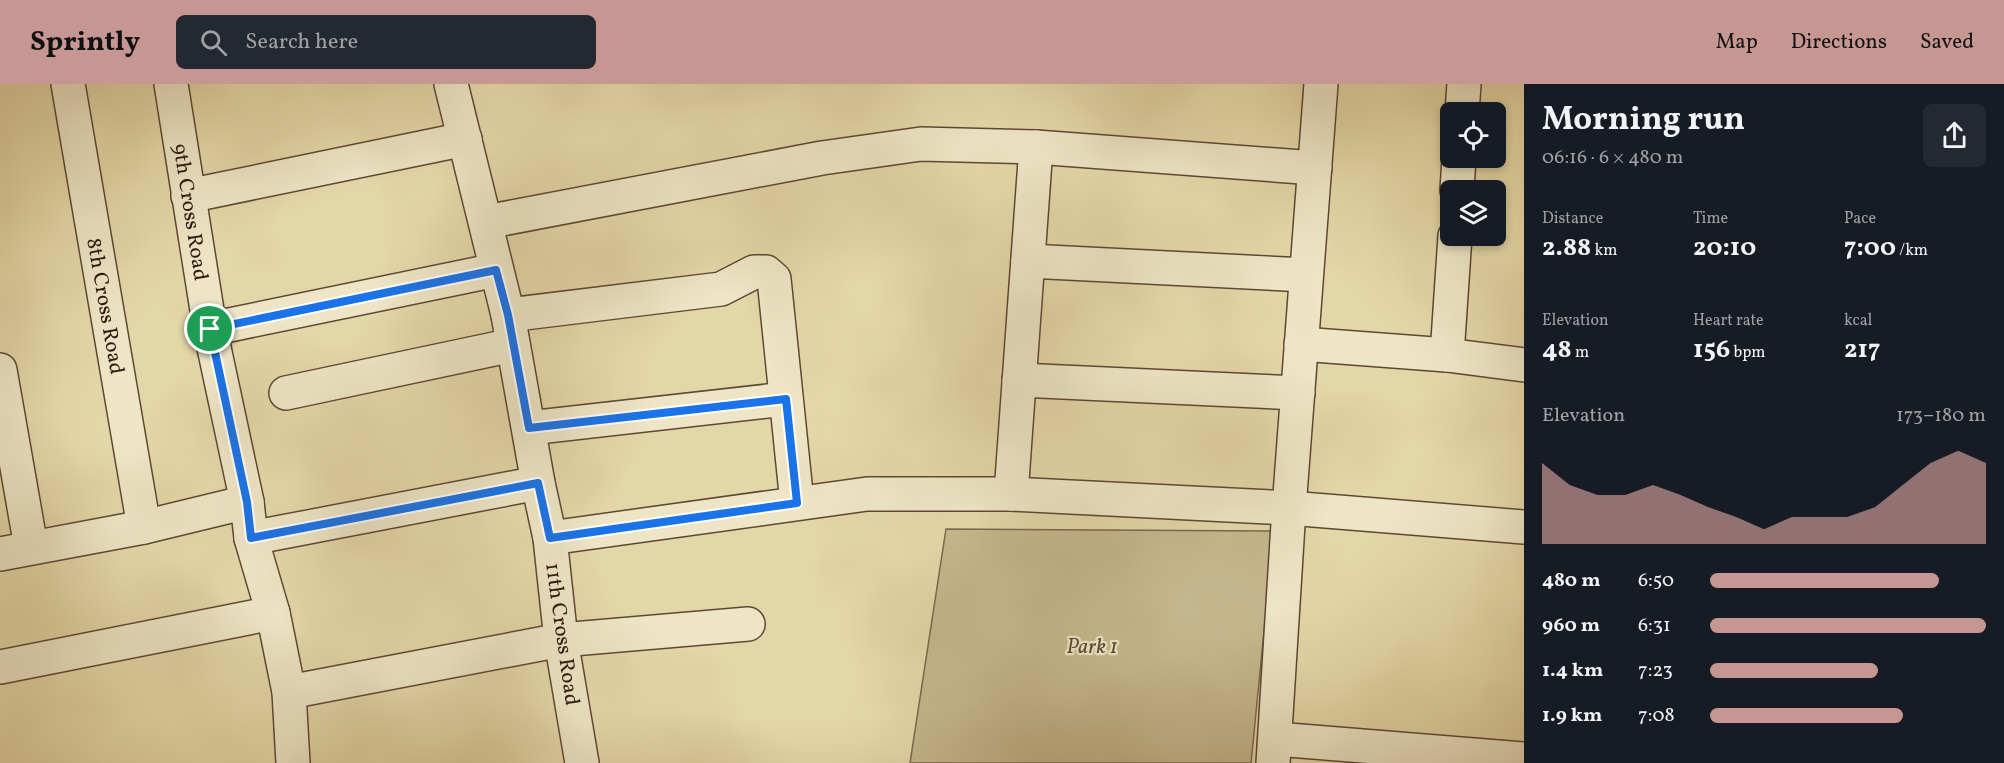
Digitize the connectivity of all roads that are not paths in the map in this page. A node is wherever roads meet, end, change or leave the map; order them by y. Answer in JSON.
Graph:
{"nodes":[{"id":1,"x":68,"y":84,"type":"edge"},
{"id":2,"x":171,"y":84,"type":"edge"},
{"id":3,"x":451,"y":84,"type":"edge"},
{"id":4,"x":1321,"y":84,"type":"edge"},
{"id":5,"x":1464,"y":84,"type":"edge"},
{"id":6,"x":1463,"y":102,"type":"edge"},
{"id":7,"x":465,"y":138,"type":"junction"},
{"id":8,"x":1036,"y":147,"type":"junction"},
{"id":9,"x":1315,"y":168,"type":"junction"},
{"id":10,"x":188,"y":196,"type":"junction"},
{"id":11,"x":486,"y":222,"type":"junction"},
{"id":12,"x":1454,"y":246,"type":"edge"},
{"id":13,"x":1028,"y":261,"type":"junction"},
{"id":14,"x":496,"y":270,"type":"junction"},
{"id":15,"x":1306,"y":275,"type":"junction"},
{"id":16,"x":210,"y":329,"type":"junction"},
{"id":17,"x":511,"y":330,"type":"junction"},
{"id":18,"x":1301,"y":344,"type":"junction"},
{"id":19,"x":1447,"y":355,"type":"junction"},
{"id":20,"x":1524,"y":365,"type":"edge"},
{"id":21,"x":0,"y":370,"type":"edge"},
{"id":22,"x":1019,"y":380,"type":"junction"},
{"id":23,"x":286,"y":393,"type":"dead end"},
{"id":24,"x":1298,"y":393,"type":"junction"},
{"id":25,"x":786,"y":399,"type":"junction"},
{"id":26,"x":529,"y":428,"type":"junction"},
{"id":27,"x":538,"y":483,"type":"junction"},
{"id":28,"x":1011,"y":494,"type":"junction"},
{"id":29,"x":247,"y":502,"type":"junction"},
{"id":30,"x":797,"y":503,"type":"junction"},
{"id":31,"x":1289,"y":508,"type":"junction"},
{"id":32,"x":144,"y":527,"type":"junction"},
{"id":33,"x":1524,"y":527,"type":"edge"},
{"id":34,"x":251,"y":538,"type":"junction"},
{"id":35,"x":550,"y":538,"type":"junction"},
{"id":36,"x":31,"y":547,"type":"junction"},
{"id":37,"x":0,"y":554,"type":"edge"},
{"id":38,"x":273,"y":613,"type":"junction"},
{"id":39,"x":748,"y":624,"type":"dead end"},
{"id":40,"x":561,"y":640,"type":"junction"},
{"id":41,"x":0,"y":666,"type":"edge"},
{"id":42,"x":289,"y":692,"type":"junction"},
{"id":43,"x":1275,"y":751,"type":"edge"},
{"id":44,"x":1400,"y":756,"type":"edge"},
{"id":45,"x":1520,"y":760,"type":"edge"},
{"id":46,"x":293,"y":763,"type":"edge"},
{"id":47,"x":582,"y":763,"type":"edge"}],
"edges":[{"from":1,"to":32,"type":"street","name":"8th Cross Road"},
{"from":2,"to":10,"type":"street","name":"9th Cross Road"},
{"from":3,"to":7,"type":"street","name":"11th Cross Road"},
{"from":4,"to":9,"type":"street"},
{"from":5,"to":6,"type":"street"},
{"from":7,"to":10,"type":"street"},
{"from":7,"to":11,"type":"street","name":"11th Cross Road"},
{"from":8,"to":9,"type":"street"},
{"from":8,"to":11,"type":"street"},
{"from":8,"to":13,"type":"street"},
{"from":9,"to":15,"type":"street"},
{"from":10,"to":16,"type":"street","name":"9th Cross Road"},
{"from":11,"to":14,"type":"street","name":"11th Cross Road"},
{"from":12,"to":19,"type":"street"},
{"from":13,"to":15,"type":"street"},
{"from":13,"to":22,"type":"street"},
{"from":14,"to":16,"type":"street"},
{"from":14,"to":17,"type":"street","name":"11th Cross Road"},
{"from":15,"to":18,"type":"street"},
{"from":16,"to":29,"type":"street","name":"9th Cross Road"},
{"from":17,"to":23,"type":"street"},
{"from":17,"to":25,"type":"street"},
{"from":17,"to":26,"type":"street","name":"11th Cross Road"},
{"from":18,"to":19,"type":"street"},
{"from":18,"to":24,"type":"street"},
{"from":19,"to":20,"type":"street"},
{"from":21,"to":36,"type":"street"},
{"from":22,"to":24,"type":"street"},
{"from":22,"to":28,"type":"street"},
{"from":24,"to":31,"type":"street"},
{"from":25,"to":26,"type":"street"},
{"from":25,"to":30,"type":"street"},
{"from":26,"to":27,"type":"street","name":"11th Cross Road"},
{"from":27,"to":34,"type":"street"},
{"from":27,"to":35,"type":"street","name":"11th Cross Road"},
{"from":28,"to":30,"type":"street"},
{"from":28,"to":31,"type":"street"},
{"from":29,"to":32,"type":"street"},
{"from":29,"to":34,"type":"street","name":"9th Cross Road"},
{"from":30,"to":35,"type":"street"},
{"from":31,"to":33,"type":"street"},
{"from":31,"to":43,"type":"street"},
{"from":32,"to":36,"type":"street"},
{"from":34,"to":38,"type":"street","name":"9th Cross Road"},
{"from":35,"to":40,"type":"street","name":"11th Cross Road"},
{"from":36,"to":37,"type":"street"},
{"from":38,"to":41,"type":"street"},
{"from":38,"to":42,"type":"street","name":"9th Cross Road"},
{"from":39,"to":40,"type":"street"},
{"from":40,"to":42,"type":"street"},
{"from":40,"to":47,"type":"street","name":"11th Cross Road"},
{"from":42,"to":46,"type":"street","name":"9th Cross Road"},
{"from":43,"to":44,"type":"street"},
{"from":44,"to":45,"type":"street"}]}
